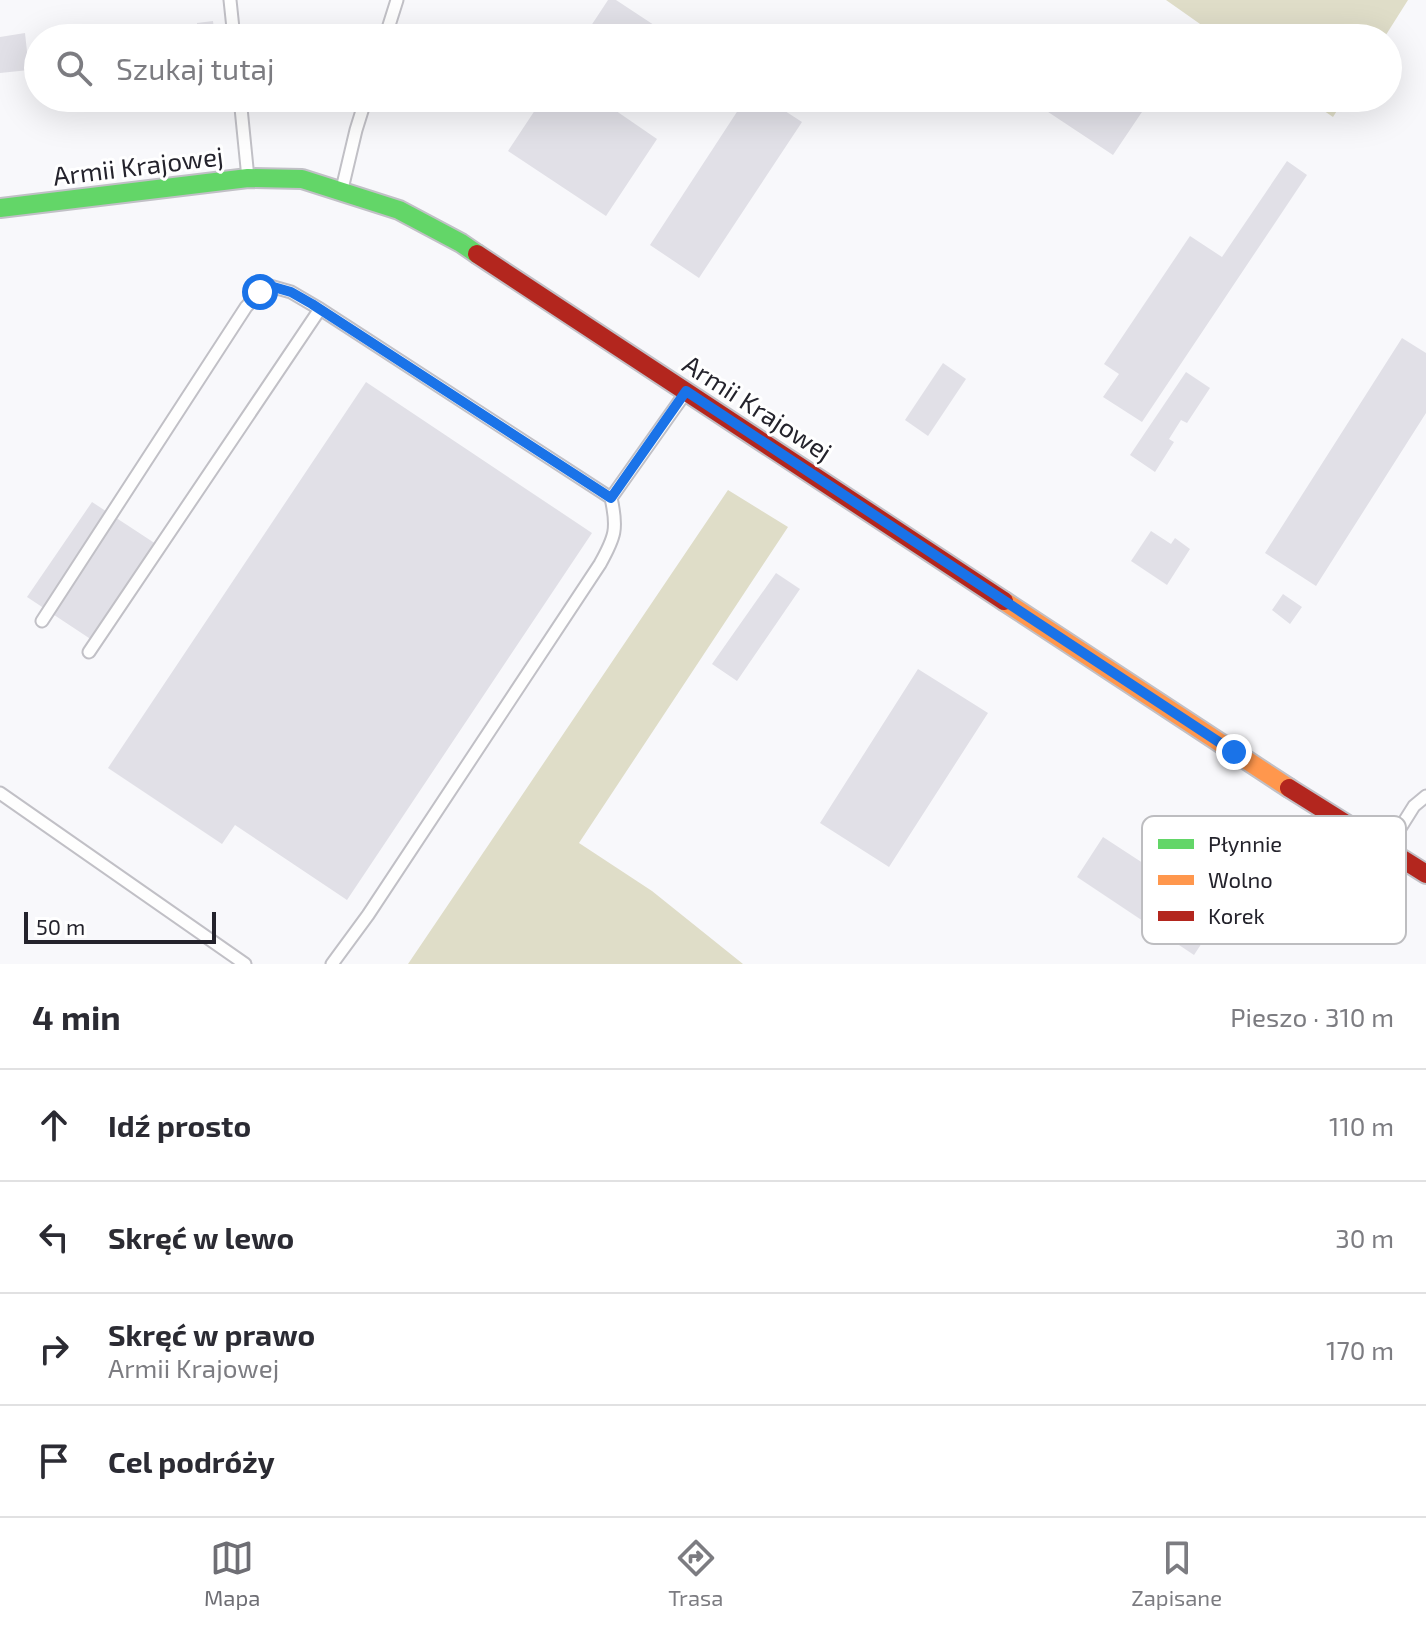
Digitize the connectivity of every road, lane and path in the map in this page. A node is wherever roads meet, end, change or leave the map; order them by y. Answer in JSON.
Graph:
{"nodes":[{"id":1,"x":230,"y":0,"type":"edge"},
{"id":2,"x":397,"y":0,"type":"edge"},
{"id":3,"x":233,"y":24,"type":"edge"},
{"id":4,"x":389,"y":24,"type":"edge"},
{"id":5,"x":241,"y":112,"type":"edge"},
{"id":6,"x":362,"y":112,"type":"edge"},
{"id":7,"x":248,"y":178,"type":"junction"},
{"id":8,"x":341,"y":190,"type":"junction"},
{"id":9,"x":0,"y":208,"type":"edge"},
{"id":10,"x":320,"y":309,"type":"junction"},
{"id":11,"x":686,"y":391,"type":"junction"},
{"id":12,"x":611,"y":498,"type":"junction"},
{"id":13,"x":42,"y":621,"type":"dead end"},
{"id":14,"x":89,"y":652,"type":"dead end"},
{"id":15,"x":0,"y":793,"type":"edge"},
{"id":16,"x":1426,"y":796,"type":"edge"},
{"id":17,"x":1332,"y":816,"type":"edge"},
{"id":18,"x":1406,"y":819,"type":"edge"},
{"id":19,"x":1406,"y":861,"type":"edge"},
{"id":20,"x":1426,"y":874,"type":"edge"},
{"id":21,"x":245,"y":964,"type":"edge"},
{"id":22,"x":332,"y":964,"type":"edge"}],
"edges":[{"from":1,"to":3,"type":"lane"},
{"from":2,"to":4,"type":"lane"},
{"from":5,"to":7,"type":"lane"},
{"from":6,"to":8,"type":"lane"},
{"from":7,"to":8,"type":"street","name":"Armii Krajowej"},
{"from":7,"to":9,"type":"street","name":"Armii Krajowej"},
{"from":8,"to":11,"type":"street","name":"Armii Krajowej"},
{"from":10,"to":12,"type":"lane"},
{"from":10,"to":13,"type":"lane"},
{"from":10,"to":14,"type":"lane"},
{"from":11,"to":12,"type":"lane"},
{"from":11,"to":17,"type":"street","name":"Armii Krajowej"},
{"from":12,"to":22,"type":"lane"},
{"from":15,"to":21,"type":"lane"},
{"from":16,"to":18,"type":"lane"},
{"from":19,"to":20,"type":"street","name":"Armii Krajowej"}]}
